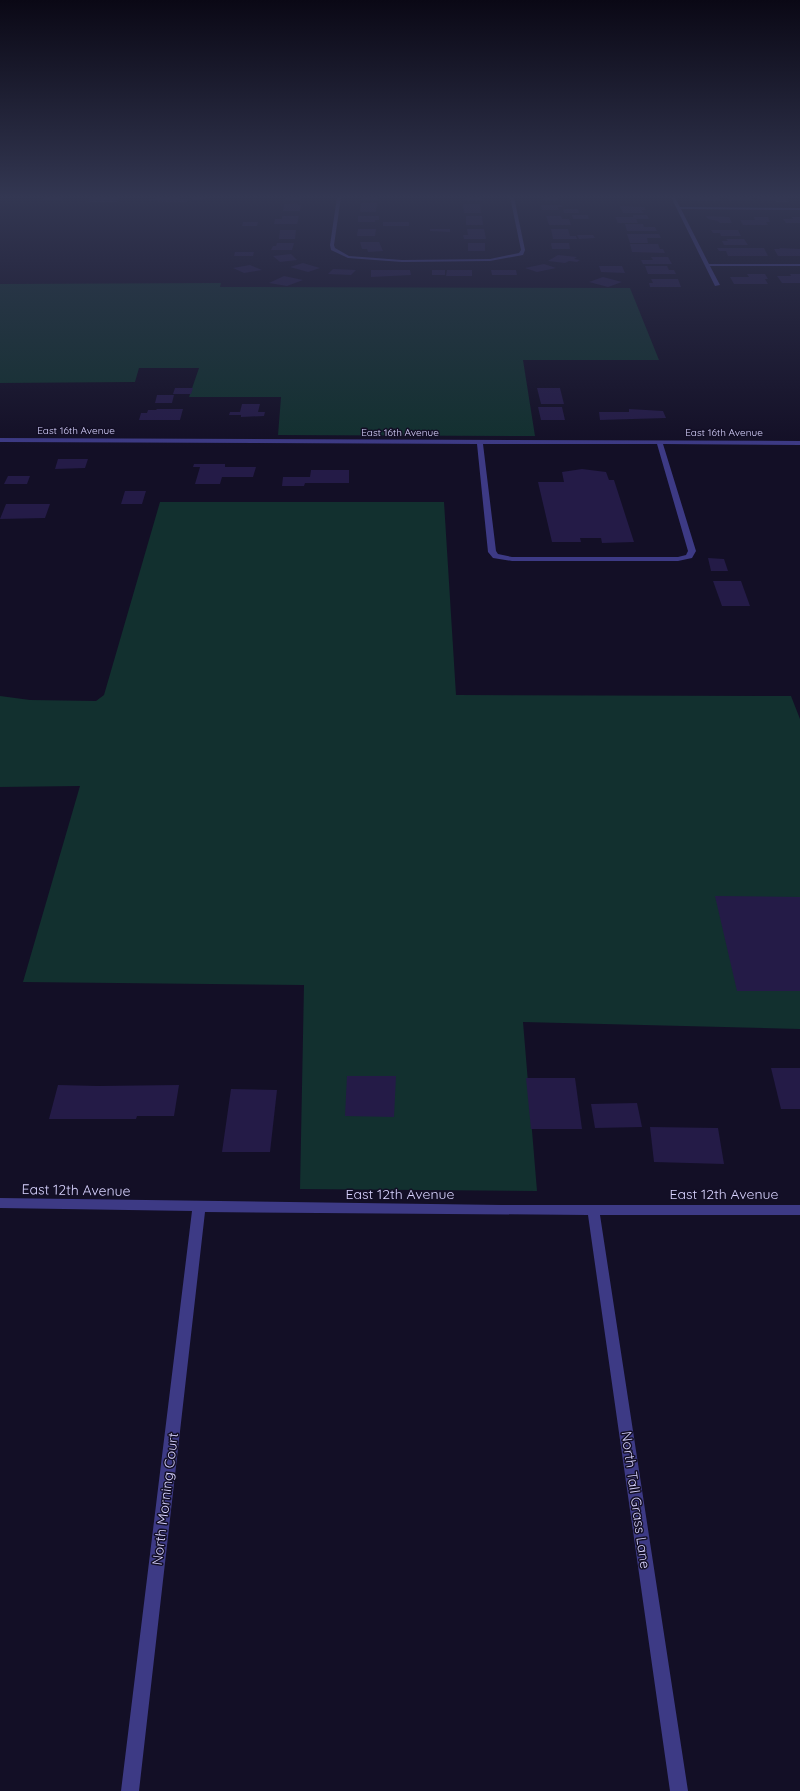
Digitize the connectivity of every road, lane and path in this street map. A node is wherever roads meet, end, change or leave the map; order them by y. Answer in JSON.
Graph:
{"nodes":[{"id":1,"x":715,"y":281,"type":"edge"},
{"id":2,"x":717,"y":285,"type":"dead end"},
{"id":3,"x":0,"y":440,"type":"edge"},
{"id":4,"x":480,"y":442,"type":"junction"},
{"id":5,"x":659,"y":442,"type":"junction"},
{"id":6,"x":800,"y":443,"type":"edge"},
{"id":7,"x":0,"y":1203,"type":"edge"},
{"id":8,"x":199,"y":1207,"type":"junction"},
{"id":9,"x":593,"y":1209,"type":"junction"},
{"id":10,"x":800,"y":1210,"type":"edge"},
{"id":11,"x":130,"y":1791,"type":"edge"},
{"id":12,"x":679,"y":1791,"type":"edge"}],
"edges":[{"from":1,"to":2,"type":"street"},
{"from":3,"to":4,"type":"street","name":"East 16th Avenue"},
{"from":4,"to":5,"type":"street","name":"East 16th Avenue"},
{"from":4,"to":5,"type":"street"},
{"from":5,"to":6,"type":"street","name":"East 16th Avenue"},
{"from":7,"to":8,"type":"street","name":"East 12th Avenue"},
{"from":8,"to":9,"type":"street","name":"East 12th Avenue"},
{"from":8,"to":11,"type":"street","name":"North Morning Court"},
{"from":9,"to":10,"type":"street","name":"East 12th Avenue"},
{"from":9,"to":12,"type":"street","name":"North Tall Grass Lane"}]}
